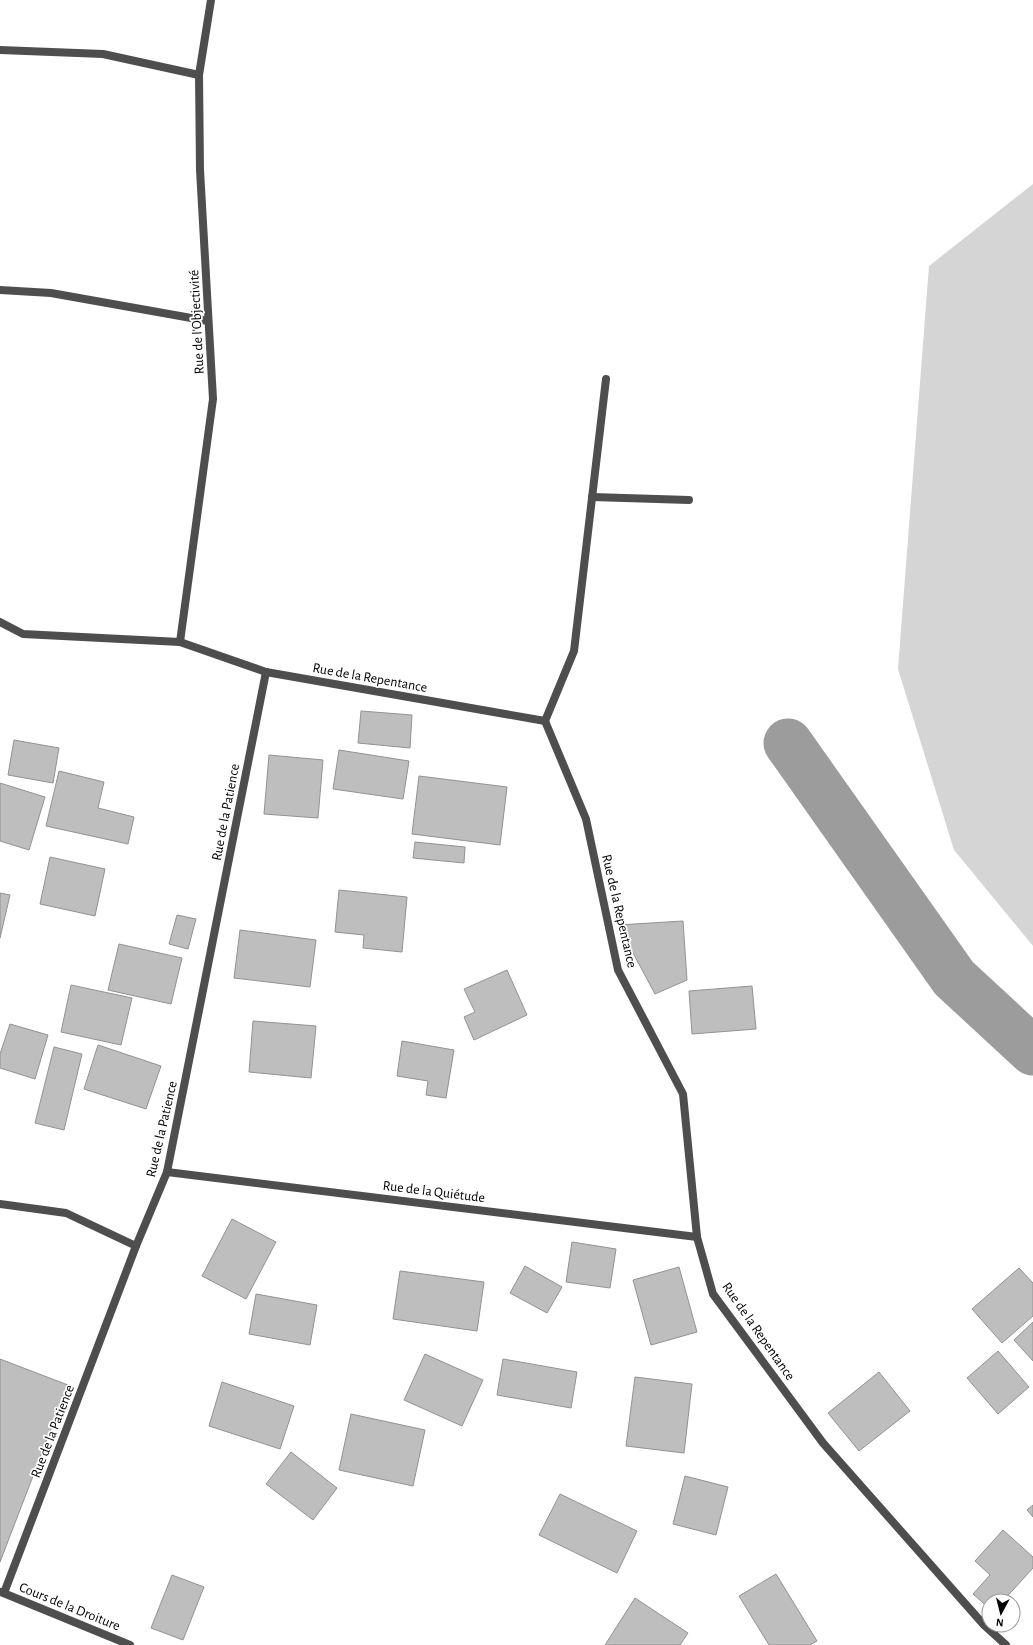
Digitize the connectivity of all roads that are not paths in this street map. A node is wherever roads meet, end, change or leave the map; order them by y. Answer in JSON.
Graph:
{"nodes":[{"id":1,"x":211,"y":0,"type":"edge"},
{"id":2,"x":0,"y":50,"type":"edge"},
{"id":3,"x":199,"y":75,"type":"junction"},
{"id":4,"x":0,"y":290,"type":"edge"},
{"id":5,"x":208,"y":321,"type":"junction"},
{"id":6,"x":606,"y":378,"type":"dead end"},
{"id":7,"x":592,"y":497,"type":"junction"},
{"id":8,"x":689,"y":500,"type":"dead end"},
{"id":9,"x":0,"y":622,"type":"edge"},
{"id":10,"x":180,"y":642,"type":"junction"},
{"id":11,"x":266,"y":672,"type":"junction"},
{"id":12,"x":545,"y":721,"type":"junction"},
{"id":13,"x":167,"y":1172,"type":"junction"},
{"id":14,"x":0,"y":1204,"type":"edge"},
{"id":15,"x":697,"y":1237,"type":"junction"},
{"id":16,"x":136,"y":1246,"type":"junction"},
{"id":17,"x":2,"y":1593,"type":"edge"},
{"id":18,"x":130,"y":1645,"type":"edge"},
{"id":19,"x":1006,"y":1645,"type":"edge"}],
"edges":[{"from":1,"to":3,"type":"street","name":"Rue de l'Objectivité"},
{"from":2,"to":3,"type":"street"},
{"from":3,"to":5,"type":"street","name":"Rue de l'Objectivité"},
{"from":4,"to":5,"type":"street"},
{"from":5,"to":10,"type":"street","name":"Rue de l'Objectivité"},
{"from":6,"to":7,"type":"street"},
{"from":7,"to":8,"type":"street"},
{"from":7,"to":12,"type":"street"},
{"from":9,"to":10,"type":"street","name":"Rue de la Repentance"},
{"from":10,"to":11,"type":"street","name":"Rue de la Repentance"},
{"from":11,"to":12,"type":"street","name":"Rue de la Repentance"},
{"from":11,"to":13,"type":"street","name":"Rue de la Patience"},
{"from":12,"to":15,"type":"street","name":"Rue de la Repentance"},
{"from":13,"to":15,"type":"street","name":"Rue de la Quiétude"},
{"from":13,"to":16,"type":"street","name":"Rue de la Patience"},
{"from":14,"to":16,"type":"street"},
{"from":15,"to":19,"type":"street","name":"Rue de la Repentance"},
{"from":16,"to":17,"type":"street","name":"Rue de la Patience"},
{"from":17,"to":18,"type":"street","name":"Cours de la Droiture"}]}
